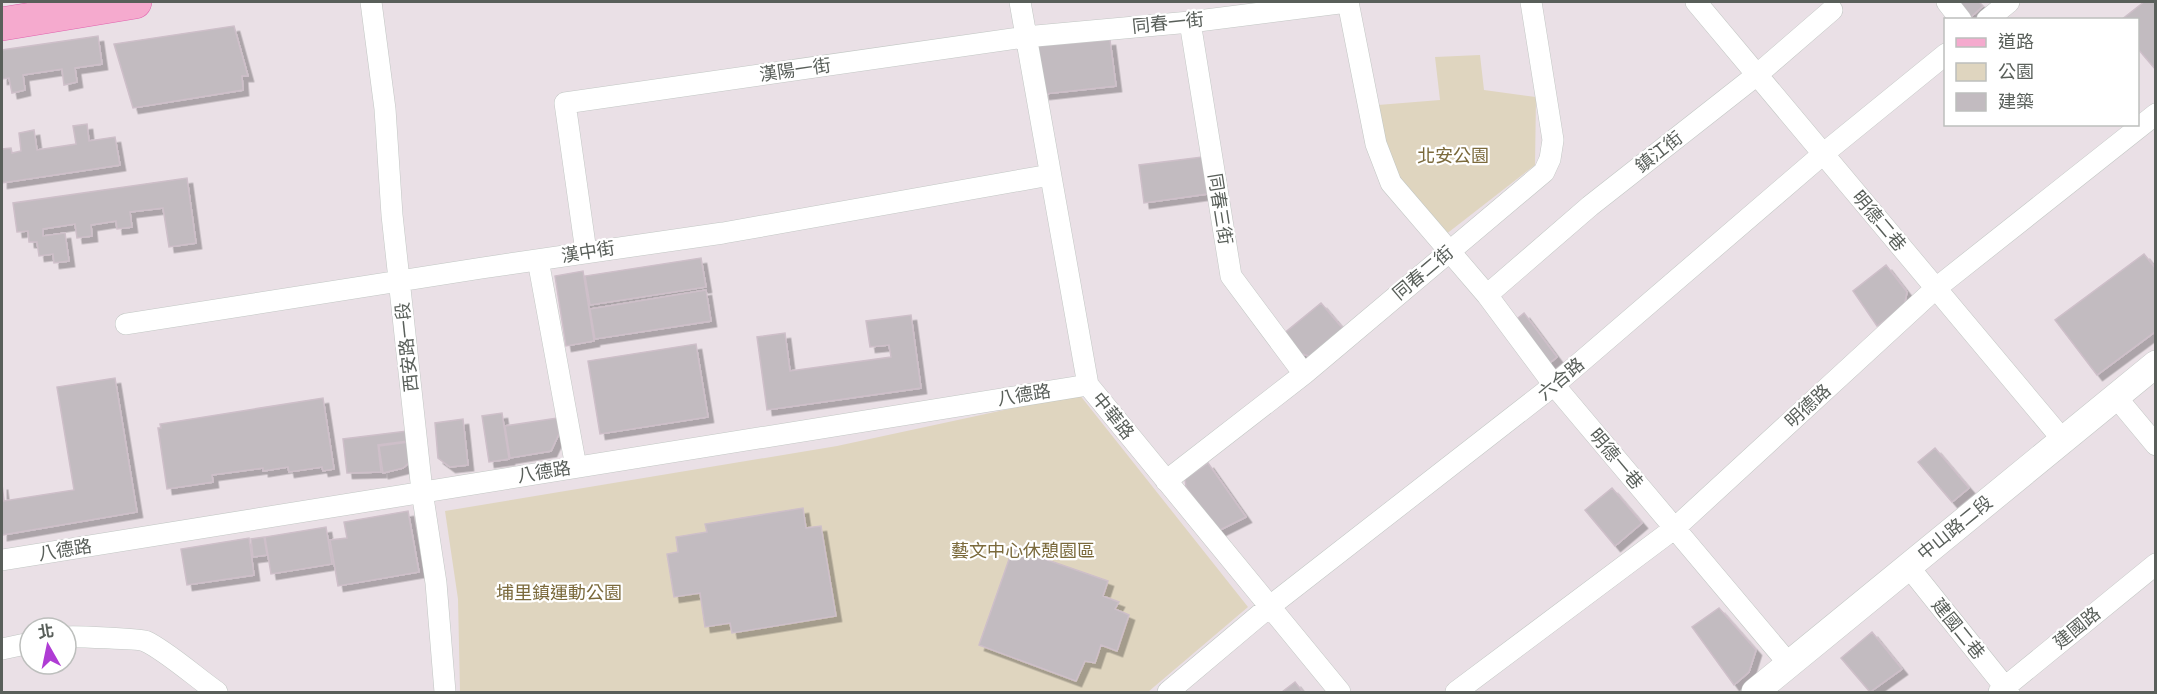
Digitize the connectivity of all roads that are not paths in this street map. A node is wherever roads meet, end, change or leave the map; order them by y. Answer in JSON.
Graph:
{"nodes":[{"id":1,"x":135,"y":2,"type":"edge"},
{"id":2,"x":370,"y":2,"type":"edge"},
{"id":3,"x":1020,"y":2,"type":"edge"},
{"id":4,"x":1347,"y":2,"type":"edge"},
{"id":5,"x":1531,"y":2,"type":"edge"},
{"id":6,"x":1696,"y":2,"type":"edge"},
{"id":7,"x":1947,"y":2,"type":"edge"},
{"id":8,"x":2009,"y":2,"type":"edge"},
{"id":9,"x":1832,"y":10,"type":"dead end"},
{"id":10,"x":1959,"y":18,"type":"edge"},
{"id":11,"x":1989,"y":18,"type":"edge"},
{"id":12,"x":1190,"y":22,"type":"junction"},
{"id":13,"x":2,"y":24,"type":"edge"},
{"id":14,"x":1025,"y":37,"type":"junction"},
{"id":15,"x":1944,"y":56,"type":"edge"},
{"id":16,"x":1758,"y":74,"type":"junction"},
{"id":17,"x":2156,"y":114,"type":"edge"},
{"id":18,"x":1823,"y":154,"type":"junction"},
{"id":19,"x":1050,"y":175,"type":"junction"},
{"id":20,"x":1448,"y":251,"type":"junction"},
{"id":21,"x":586,"y":252,"type":"junction"},
{"id":22,"x":538,"y":260,"type":"junction"},
{"id":23,"x":400,"y":282,"type":"junction"},
{"id":24,"x":1935,"y":289,"type":"junction"},
{"id":25,"x":1486,"y":295,"type":"junction"},
{"id":26,"x":126,"y":324,"type":"dead end"},
{"id":27,"x":2156,"y":364,"type":"edge"},
{"id":28,"x":1304,"y":374,"type":"junction"},
{"id":29,"x":1088,"y":385,"type":"junction"},
{"id":30,"x":1554,"y":386,"type":"junction"},
{"id":31,"x":2116,"y":397,"type":"junction"},
{"id":32,"x":2062,"y":440,"type":"junction"},
{"id":33,"x":2156,"y":445,"type":"edge"},
{"id":34,"x":576,"y":467,"type":"junction"},
{"id":35,"x":1166,"y":481,"type":"junction"},
{"id":36,"x":422,"y":491,"type":"junction"},
{"id":37,"x":1675,"y":528,"type":"junction"},
{"id":38,"x":2,"y":560,"type":"edge"},
{"id":39,"x":2156,"y":564,"type":"edge"},
{"id":40,"x":1908,"y":566,"type":"junction"},
{"id":41,"x":1269,"y":607,"type":"junction"},
{"id":42,"x":78,"y":635,"type":"edge"},
{"id":43,"x":18,"y":646,"type":"edge"},
{"id":44,"x":2,"y":649,"type":"edge"},
{"id":45,"x":1789,"y":664,"type":"junction"},
{"id":46,"x":2004,"y":691,"type":"edge"},
{"id":47,"x":217,"y":693,"type":"edge"},
{"id":48,"x":445,"y":693,"type":"edge"},
{"id":49,"x":1168,"y":693,"type":"edge"},
{"id":50,"x":1340,"y":693,"type":"edge"},
{"id":51,"x":1456,"y":693,"type":"edge"},
{"id":52,"x":1755,"y":693,"type":"edge"}],
"edges":[{"from":1,"to":13,"type":"main road"},
{"from":2,"to":23,"type":"street","name":"西安路一段"},
{"from":3,"to":14,"type":"street","name":"中華路"},
{"from":4,"to":12,"type":"street","name":"同春一街"},
{"from":4,"to":20,"type":"street","name":"明德一巷"},
{"from":5,"to":20,"type":"street","name":"同春二街"},
{"from":6,"to":16,"type":"street","name":"明德二巷"},
{"from":7,"to":10,"type":"street"},
{"from":8,"to":11,"type":"street"},
{"from":9,"to":16,"type":"street","name":"鎮江街"},
{"from":12,"to":14,"type":"street","name":"同春一街"},
{"from":12,"to":28,"type":"street","name":"同春三街"},
{"from":14,"to":19,"type":"street","name":"中華路"},
{"from":14,"to":21,"type":"street","name":"漢陽一街"},
{"from":15,"to":18,"type":"street","name":"六合路"},
{"from":16,"to":18,"type":"street","name":"明德二巷"},
{"from":16,"to":25,"type":"street","name":"鎮江街"},
{"from":17,"to":24,"type":"street","name":"明德路"},
{"from":18,"to":24,"type":"street","name":"明德二巷"},
{"from":18,"to":30,"type":"street","name":"六合路"},
{"from":19,"to":21,"type":"street","name":"漢中街"},
{"from":19,"to":29,"type":"street","name":"中華路"},
{"from":20,"to":25,"type":"street","name":"明德一巷"},
{"from":20,"to":28,"type":"street","name":"同春二街"},
{"from":21,"to":22,"type":"street","name":"漢中街"},
{"from":22,"to":23,"type":"street","name":"漢中街"},
{"from":22,"to":34,"type":"street"},
{"from":23,"to":26,"type":"street","name":"漢中街"},
{"from":23,"to":36,"type":"street","name":"西安路一段"},
{"from":24,"to":32,"type":"street","name":"明德二巷"},
{"from":24,"to":37,"type":"street","name":"明德路"},
{"from":25,"to":30,"type":"street","name":"明德一巷"},
{"from":27,"to":31,"type":"street","name":"中山路二段"},
{"from":28,"to":35,"type":"street","name":"同春二街"},
{"from":29,"to":34,"type":"street","name":"八德路"},
{"from":29,"to":35,"type":"street","name":"中華路"},
{"from":30,"to":37,"type":"street","name":"明德一巷"},
{"from":30,"to":41,"type":"street","name":"六合路"},
{"from":31,"to":32,"type":"street","name":"中山路二段"},
{"from":31,"to":33,"type":"street"},
{"from":32,"to":40,"type":"street","name":"中山路二段"},
{"from":34,"to":36,"type":"street","name":"八德路"},
{"from":35,"to":41,"type":"street","name":"中華路"},
{"from":36,"to":38,"type":"street","name":"八德路"},
{"from":36,"to":48,"type":"street","name":"西安路一段"},
{"from":37,"to":45,"type":"street","name":"明德一巷"},
{"from":37,"to":51,"type":"street","name":"明德路"},
{"from":39,"to":46,"type":"street","name":"建國路"},
{"from":40,"to":45,"type":"street","name":"中山路二段"},
{"from":40,"to":46,"type":"street","name":"建國二巷"},
{"from":41,"to":49,"type":"street","name":"六合路"},
{"from":41,"to":50,"type":"street","name":"中華路"},
{"from":42,"to":47,"type":"street"},
{"from":43,"to":44,"type":"street"},
{"from":45,"to":52,"type":"street","name":"中山路二段"}]}
